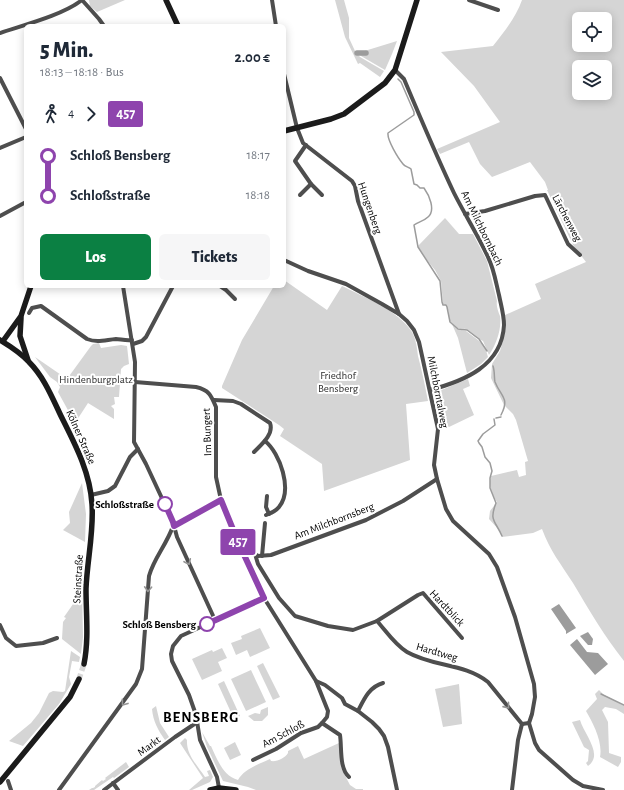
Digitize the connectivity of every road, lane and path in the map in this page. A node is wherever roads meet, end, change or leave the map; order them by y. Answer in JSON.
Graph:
{"nodes":[{"id":1,"x":82,"y":0,"type":"edge"},
{"id":2,"x":166,"y":0,"type":"edge"},
{"id":3,"x":272,"y":0,"type":"edge"},
{"id":4,"x":417,"y":0,"type":"edge"},
{"id":5,"x":469,"y":0,"type":"edge"},
{"id":6,"x":498,"y":10,"type":"dead end"},
{"id":7,"x":27,"y":24,"type":"edge"},
{"id":8,"x":103,"y":24,"type":"edge"},
{"id":9,"x":177,"y":24,"type":"edge"},
{"id":10,"x":276,"y":24,"type":"edge"},
{"id":11,"x":24,"y":25,"type":"edge"},
{"id":12,"x":0,"y":33,"type":"edge"},
{"id":13,"x":395,"y":70,"type":"junction"},
{"id":14,"x":0,"y":78,"type":"edge"},
{"id":15,"x":286,"y":82,"type":"edge"},
{"id":16,"x":24,"y":125,"type":"edge"},
{"id":17,"x":297,"y":128,"type":"junction"},
{"id":18,"x":286,"y":131,"type":"edge"},
{"id":19,"x":24,"y":138,"type":"edge"},
{"id":20,"x":306,"y":145,"type":"junction"},
{"id":21,"x":0,"y":148,"type":"edge"},
{"id":22,"x":311,"y":184,"type":"junction"},
{"id":23,"x":300,"y":195,"type":"dead end"},
{"id":24,"x":322,"y":195,"type":"dead end"},
{"id":25,"x":24,"y":203,"type":"edge"},
{"id":26,"x":466,"y":214,"type":"junction"},
{"id":27,"x":0,"y":216,"type":"edge"},
{"id":28,"x":580,"y":255,"type":"dead end"},
{"id":29,"x":286,"y":261,"type":"edge"},
{"id":30,"x":30,"y":288,"type":"edge"},
{"id":31,"x":123,"y":288,"type":"edge"},
{"id":32,"x":172,"y":288,"type":"edge"},
{"id":33,"x":223,"y":288,"type":"edge"},
{"id":34,"x":235,"y":299,"type":"dead end"},
{"id":35,"x":30,"y":313,"type":"dead end"},
{"id":36,"x":399,"y":314,"type":"junction"},
{"id":37,"x":21,"y":316,"type":"junction"},
{"id":38,"x":1,"y":342,"type":"edge"},
{"id":39,"x":132,"y":342,"type":"junction"},
{"id":40,"x":28,"y":361,"type":"junction"},
{"id":41,"x":135,"y":382,"type":"junction"},
{"id":42,"x":430,"y":390,"type":"junction"},
{"id":43,"x":214,"y":400,"type":"junction"},
{"id":44,"x":265,"y":441,"type":"junction"},
{"id":45,"x":138,"y":449,"type":"junction"},
{"id":46,"x":254,"y":452,"type":"dead end"},
{"id":47,"x":437,"y":479,"type":"junction"},
{"id":48,"x":91,"y":495,"type":"junction"},
{"id":49,"x":267,"y":496,"type":"dead end"},
{"id":50,"x":221,"y":500,"type":"junction"},
{"id":51,"x":265,"y":523,"type":"dead end"},
{"id":52,"x":174,"y":526,"type":"junction"},
{"id":53,"x":239,"y":544,"type":"junction"},
{"id":54,"x":254,"y":554,"type":"junction"},
{"id":55,"x":262,"y":556,"type":"junction"},
{"id":56,"x":264,"y":598,"type":"junction"},
{"id":57,"x":215,"y":620,"type":"junction"},
{"id":58,"x":377,"y":621,"type":"junction"},
{"id":59,"x":0,"y":625,"type":"edge"},
{"id":60,"x":2,"y":635,"type":"edge"},
{"id":61,"x":57,"y":638,"type":"dead end"},
{"id":62,"x":462,"y":638,"type":"dead end"},
{"id":63,"x":84,"y":664,"type":"tunnel mouth"},
{"id":64,"x":79,"y":679,"type":"tunnel mouth"},
{"id":65,"x":316,"y":681,"type":"junction"},
{"id":66,"x":383,"y":683,"type":"dead end"},
{"id":67,"x":358,"y":711,"type":"junction"},
{"id":68,"x":196,"y":723,"type":"junction"},
{"id":69,"x":322,"y":723,"type":"junction"},
{"id":70,"x":529,"y":723,"type":"junction"},
{"id":71,"x":522,"y":724,"type":"junction"},
{"id":72,"x":253,"y":760,"type":"dead end"},
{"id":73,"x":349,"y":776,"type":"dead end"},
{"id":74,"x":8,"y":781,"type":"dead end"},
{"id":75,"x":0,"y":782,"type":"edge"},
{"id":76,"x":113,"y":783,"type":"junction"},
{"id":77,"x":219,"y":788,"type":"junction"},
{"id":78,"x":11,"y":790,"type":"edge"},
{"id":79,"x":59,"y":790,"type":"edge"},
{"id":80,"x":104,"y":790,"type":"edge"},
{"id":81,"x":118,"y":790,"type":"edge"},
{"id":82,"x":210,"y":790,"type":"edge"},
{"id":83,"x":236,"y":790,"type":"edge"},
{"id":84,"x":397,"y":790,"type":"edge"},
{"id":85,"x":512,"y":790,"type":"edge"},
{"id":86,"x":603,"y":790,"type":"edge"}],
"edges":[{"from":1,"to":7,"type":"street"},
{"from":1,"to":8,"type":"street"},
{"from":2,"to":9,"type":"main road"},
{"from":3,"to":10,"type":"street"},
{"from":4,"to":13,"type":"main road"},
{"from":5,"to":6,"type":"street"},
{"from":11,"to":12,"type":"street"},
{"from":13,"to":17,"type":"main road"},
{"from":13,"to":26,"type":"street","name":"Am Milchbornbach"},
{"from":14,"to":16,"type":"street"},
{"from":15,"to":17,"type":"street","name":"Hungenberg"},
{"from":17,"to":18,"type":"main road"},
{"from":17,"to":20,"type":"street","name":"Hungenberg"},
{"from":19,"to":21,"type":"street"},
{"from":20,"to":22,"type":"street"},
{"from":20,"to":36,"type":"street","name":"Hungenberg"},
{"from":22,"to":23,"type":"street"},
{"from":22,"to":24,"type":"street"},
{"from":25,"to":27,"type":"street"},
{"from":26,"to":28,"type":"street","name":"Lärchenweg"},
{"from":26,"to":42,"type":"street","name":"Am Milchbornbach"},
{"from":29,"to":36,"type":"street","name":"Milchborntalweg"},
{"from":30,"to":37,"type":"main road"},
{"from":31,"to":39,"type":"street"},
{"from":32,"to":39,"type":"street"},
{"from":33,"to":34,"type":"street"},
{"from":35,"to":39,"type":"street"},
{"from":36,"to":42,"type":"street","name":"Milchborntalweg"},
{"from":37,"to":38,"type":"main road"},
{"from":37,"to":40,"type":"main road"},
{"from":38,"to":40,"type":"main road","name":"Kölner Straße"},
{"from":39,"to":41,"type":"street"},
{"from":40,"to":48,"type":"main road","name":"Kölner Straße"},
{"from":41,"to":43,"type":"street","name":"Im Bungert"},
{"from":41,"to":45,"type":"street"},
{"from":42,"to":47,"type":"street","name":"Milchborntalweg"},
{"from":43,"to":44,"type":"street"},
{"from":43,"to":50,"type":"street","name":"Im Bungert"},
{"from":44,"to":46,"type":"street"},
{"from":44,"to":49,"type":"street"},
{"from":45,"to":48,"type":"street"},
{"from":45,"to":52,"type":"street"},
{"from":47,"to":55,"type":"street","name":"Am Milchbornsberg"},
{"from":47,"to":70,"type":"street","name":"Milchborntalweg"},
{"from":48,"to":63,"type":"main road","name":"Steinstraße"},
{"from":50,"to":52,"type":"street"},
{"from":50,"to":53,"type":"street","name":"Im Bungert"},
{"from":51,"to":55,"type":"street"},
{"from":52,"to":57,"type":"street","one_way":true},
{"from":52,"to":79,"type":"street","one_way":true},
{"from":53,"to":54,"type":"street"},
{"from":53,"to":56,"type":"street","name":"Im Bungert"},
{"from":54,"to":55,"type":"street","name":"Am Milchbornsberg"},
{"from":54,"to":58,"type":"street"},
{"from":56,"to":57,"type":"street"},
{"from":56,"to":65,"type":"street","name":"Im Bungert"},
{"from":57,"to":68,"type":"street"},
{"from":58,"to":62,"type":"street","name":"Hardtblick"},
{"from":58,"to":71,"type":"street","name":"Hardtweg","one_way":true},
{"from":59,"to":60,"type":"street"},
{"from":60,"to":61,"type":"street"},
{"from":64,"to":75,"type":"main road"},
{"from":65,"to":67,"type":"street"},
{"from":65,"to":69,"type":"street"},
{"from":66,"to":67,"type":"street"},
{"from":67,"to":84,"type":"street"},
{"from":68,"to":76,"type":"street","name":"Markt"},
{"from":68,"to":77,"type":"street"},
{"from":69,"to":72,"type":"street","name":"Am Schloß"},
{"from":69,"to":73,"type":"street"},
{"from":70,"to":71,"type":"street"},
{"from":70,"to":86,"type":"street"},
{"from":71,"to":85,"type":"street"},
{"from":74,"to":78,"type":"street"},
{"from":76,"to":80,"type":"street","name":"Markt"},
{"from":76,"to":81,"type":"street"},
{"from":77,"to":82,"type":"main road"},
{"from":77,"to":83,"type":"main road"}]}
